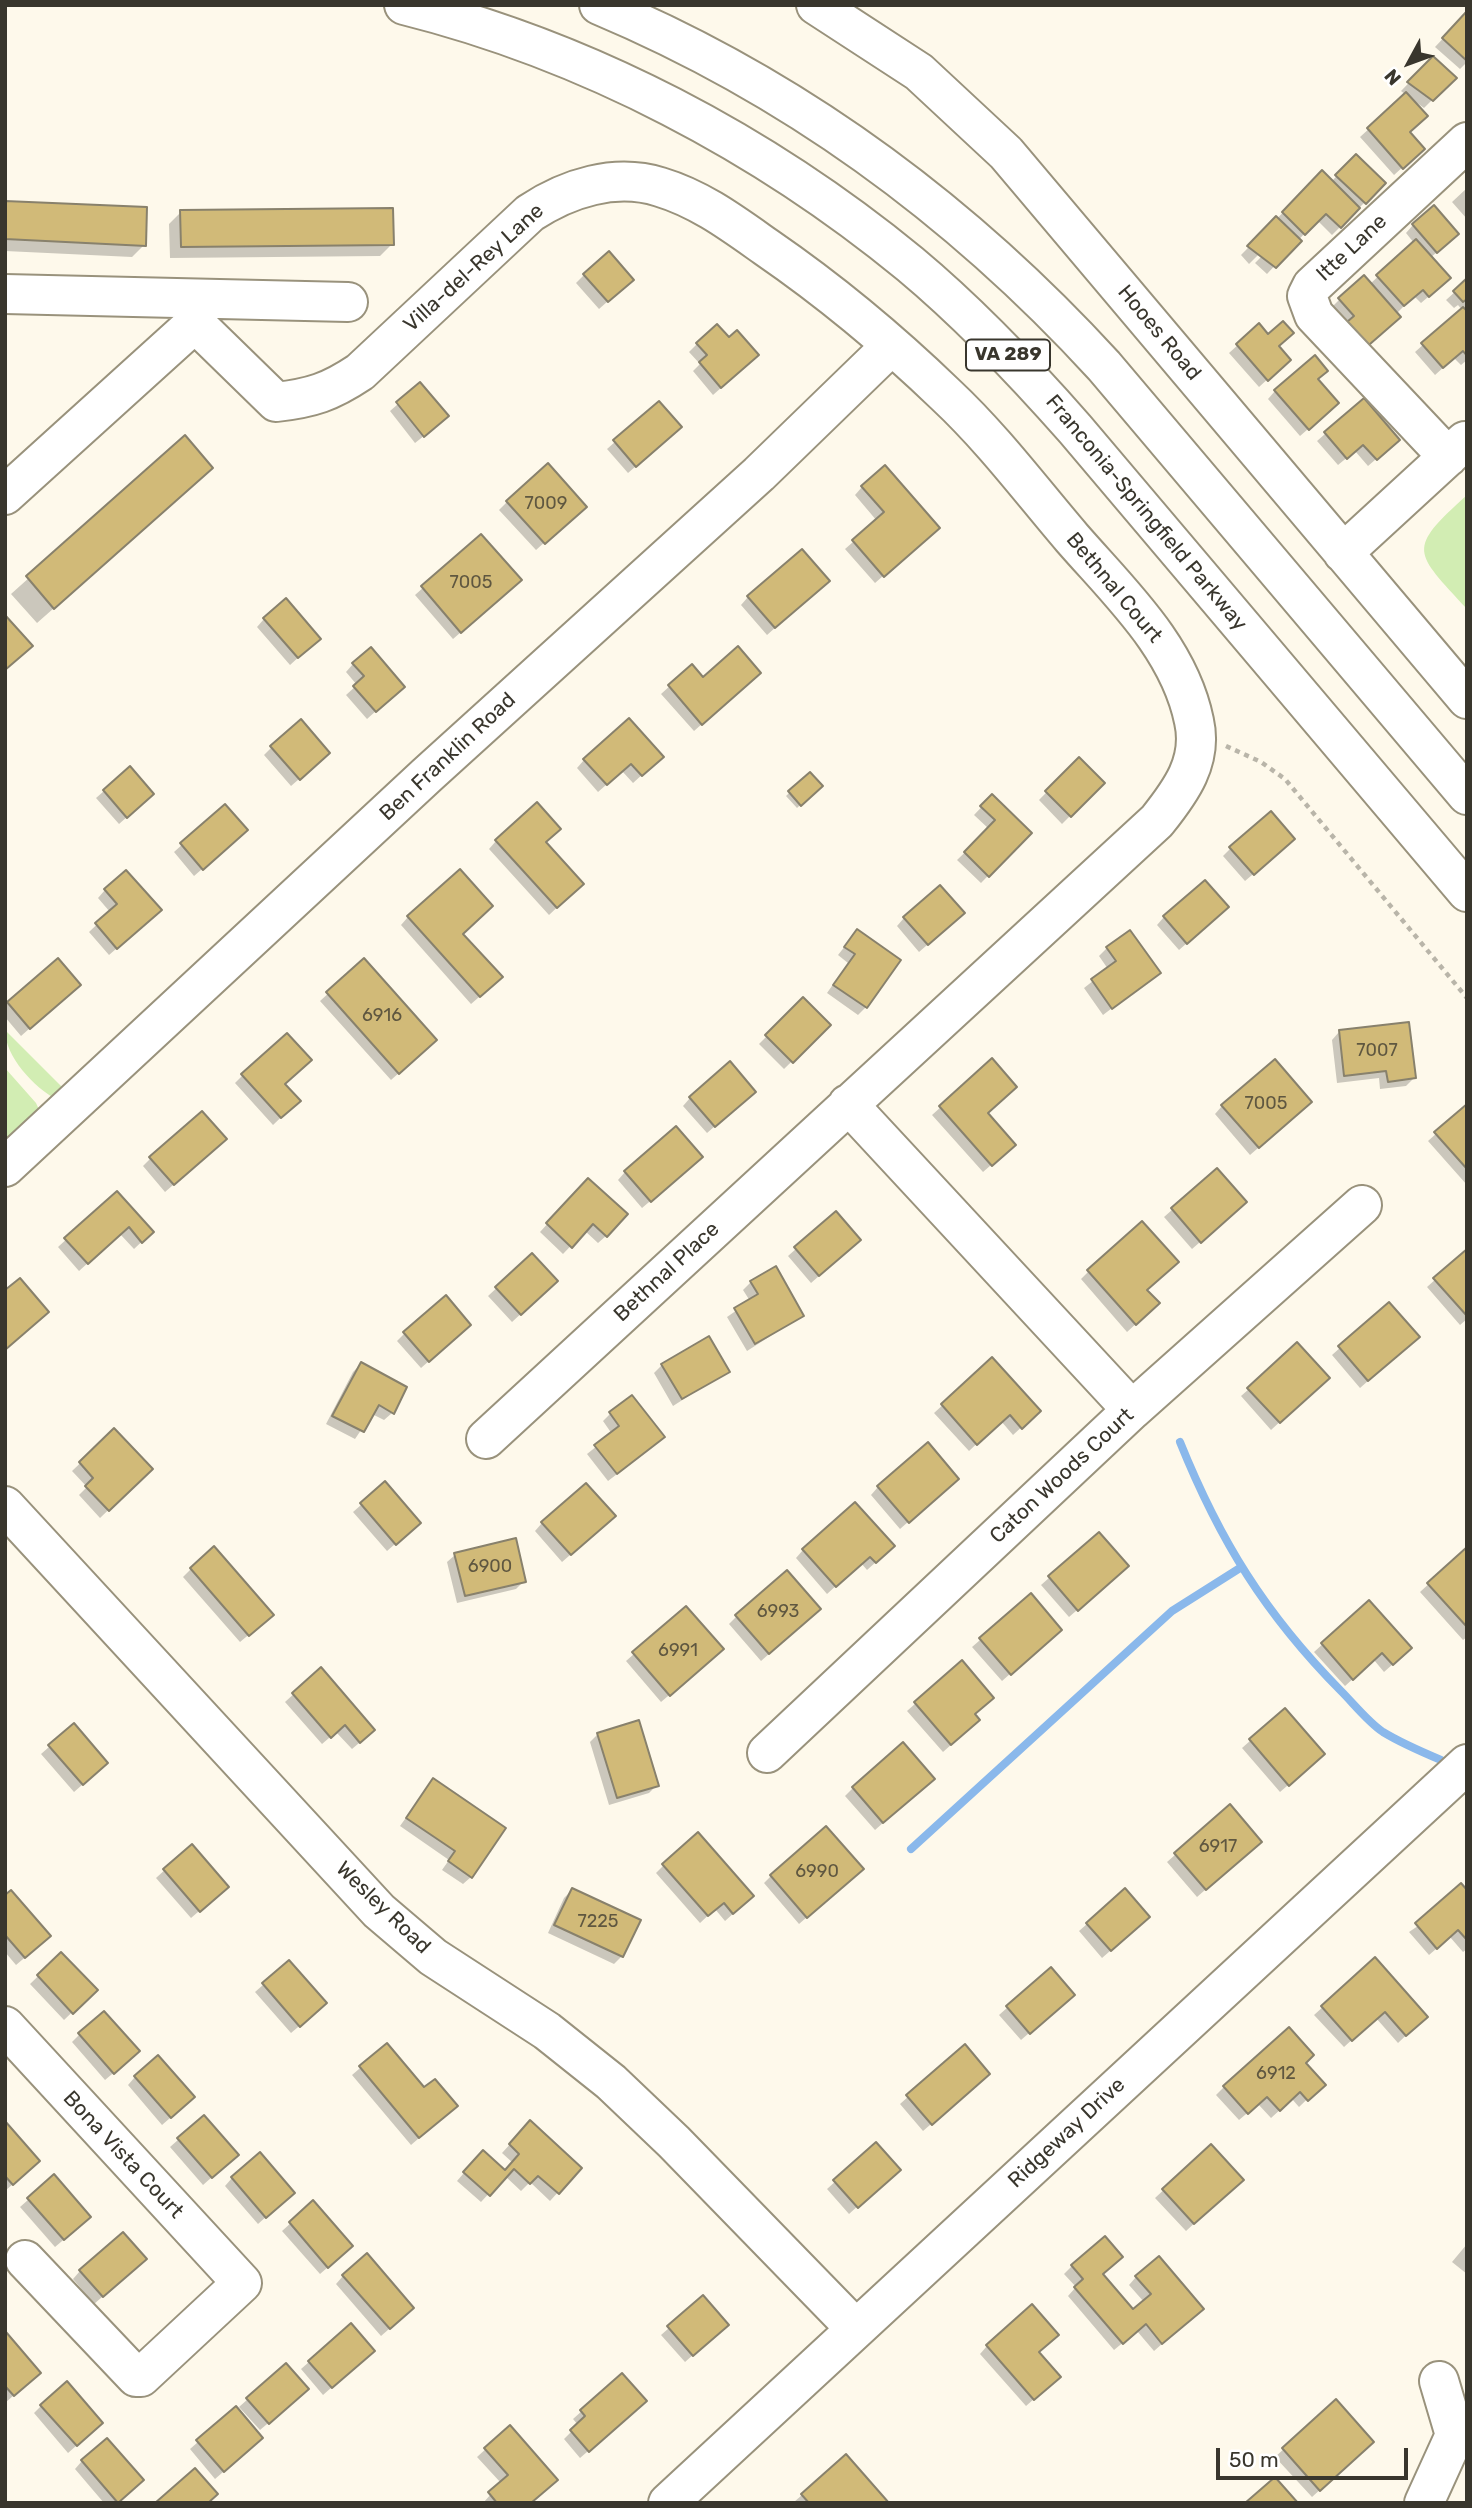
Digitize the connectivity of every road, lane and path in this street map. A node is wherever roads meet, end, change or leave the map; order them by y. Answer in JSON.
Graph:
{"nodes":[{"id":1,"x":404,"y":5,"type":"edge"},
{"id":2,"x":599,"y":5,"type":"edge"},
{"id":3,"x":816,"y":5,"type":"edge"},
{"id":4,"x":1467,"y":142,"type":"edge"},
{"id":5,"x":5,"y":294,"type":"edge"},
{"id":6,"x":348,"y":302,"type":"dead end"},
{"id":7,"x":196,"y":312,"type":"junction"},
{"id":8,"x":891,"y":346,"type":"junction"},
{"id":9,"x":1457,"y":448,"type":"edge"},
{"id":10,"x":5,"y":495,"type":"edge"},
{"id":11,"x":1343,"y":553,"type":"junction"},
{"id":12,"x":1467,"y":699,"type":"edge"},
{"id":13,"x":1196,"y":732,"type":"junction"},
{"id":14,"x":1467,"y":795,"type":"edge"},
{"id":15,"x":1467,"y":892,"type":"edge"},
{"id":16,"x":1050,"y":918,"type":"joint"},
{"id":17,"x":1467,"y":998,"type":"edge"},
{"id":18,"x":848,"y":1104,"type":"junction"},
{"id":19,"x":5,"y":1167,"type":"edge"},
{"id":20,"x":1362,"y":1205,"type":"dead end"},
{"id":21,"x":1132,"y":1410,"type":"junction"},
{"id":22,"x":486,"y":1439,"type":"dead end"},
{"id":23,"x":5,"y":1506,"type":"edge"},
{"id":24,"x":767,"y":1753,"type":"dead end"},
{"id":25,"x":1467,"y":1764,"type":"edge"},
{"id":26,"x":5,"y":2026,"type":"edge"},
{"id":27,"x":25,"y":2260,"type":"dead end"},
{"id":28,"x":856,"y":2329,"type":"junction"},
{"id":29,"x":1438,"y":2381,"type":"dead end"},
{"id":30,"x":668,"y":2503,"type":"edge"},
{"id":31,"x":1424,"y":2503,"type":"edge"}],
"edges":[{"from":1,"to":15,"type":"street","name":"Franconia-Springfield Parkway","number":"VA 289"},
{"from":2,"to":14,"type":"street","number":"VA 289"},
{"from":3,"to":11,"type":"street","name":"Hooes Road"},
{"from":4,"to":9,"type":"street","name":"Itte Lane"},
{"from":5,"to":7,"type":"street"},
{"from":6,"to":7,"type":"street"},
{"from":7,"to":8,"type":"street","name":"Villa-del-Rey Lane"},
{"from":7,"to":10,"type":"street"},
{"from":8,"to":13,"type":"street","name":"Bethnal Court"},
{"from":8,"to":19,"type":"street","name":"Ben Franklin Road"},
{"from":9,"to":11,"type":"street"},
{"from":11,"to":12,"type":"street","name":"Hooes Road"},
{"from":13,"to":16,"type":"street","name":"Bethnal Court"},
{"from":13,"to":17,"type":"path"},
{"from":16,"to":18,"type":"street","name":"Bethnal Place"},
{"from":18,"to":21,"type":"street"},
{"from":18,"to":22,"type":"street","name":"Bethnal Place"},
{"from":20,"to":21,"type":"street","name":"Caton Woods Court"},
{"from":21,"to":24,"type":"street","name":"Caton Woods Court"},
{"from":23,"to":28,"type":"street","name":"Wesley Road"},
{"from":25,"to":28,"type":"street","name":"Ridgeway Drive"},
{"from":26,"to":27,"type":"street","name":"Bona Vista Court"},
{"from":28,"to":30,"type":"street","name":"Ridgeway Drive"},
{"from":29,"to":31,"type":"street"}]}
